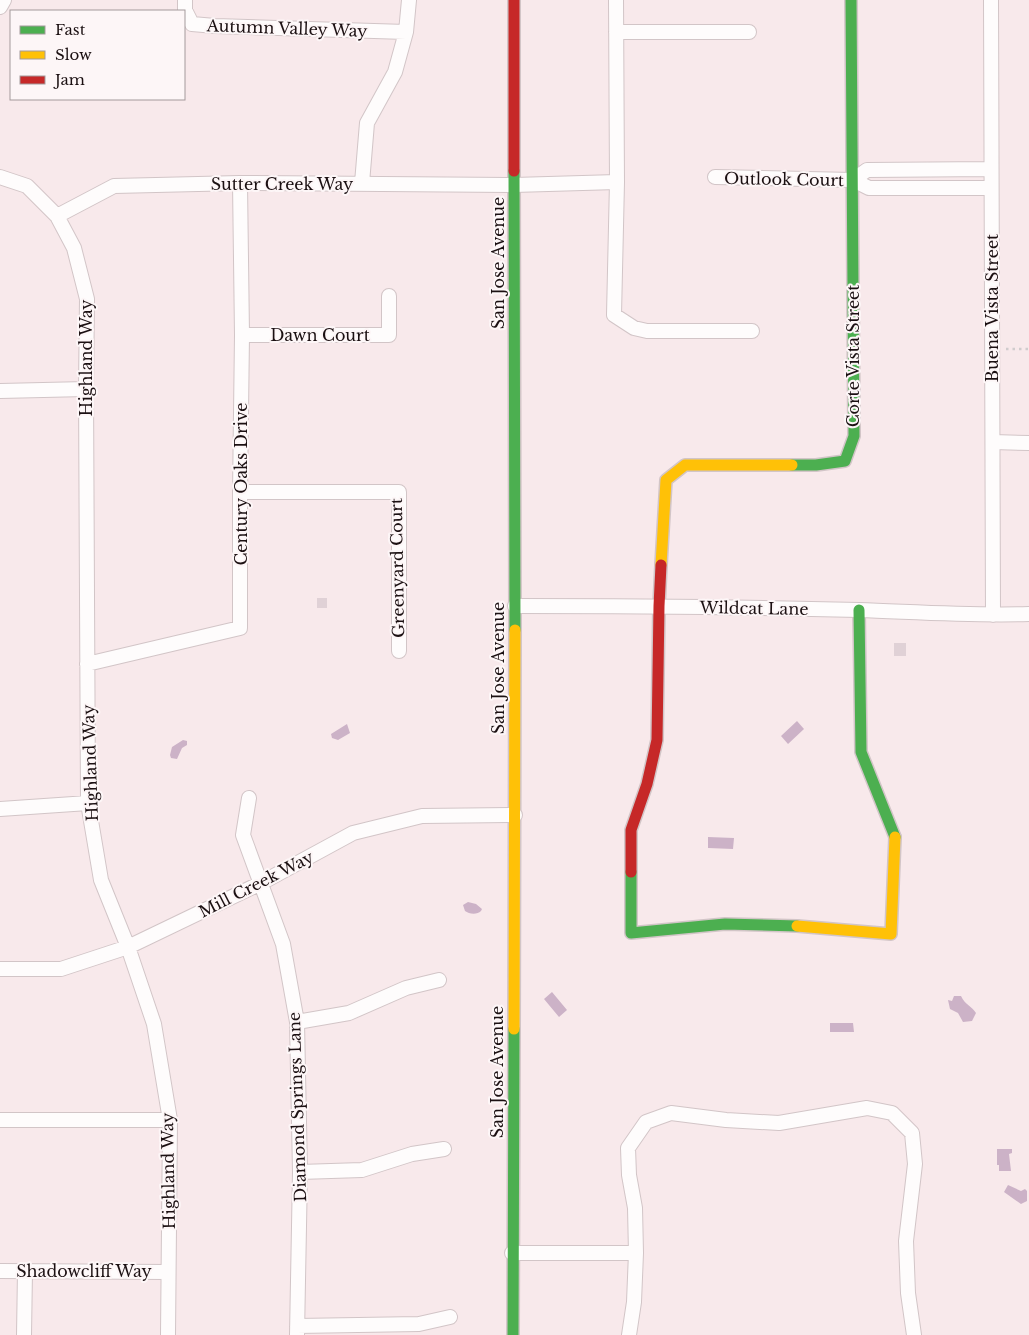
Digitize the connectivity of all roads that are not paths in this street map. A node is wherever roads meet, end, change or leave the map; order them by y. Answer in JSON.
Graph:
{"nodes":[{"id":1,"x":4,"y":0,"type":"edge"},
{"id":2,"x":185,"y":0,"type":"edge"},
{"id":3,"x":409,"y":0,"type":"edge"},
{"id":4,"x":514,"y":0,"type":"edge"},
{"id":5,"x":616,"y":0,"type":"edge"},
{"id":6,"x":851,"y":0,"type":"edge"},
{"id":7,"x":991,"y":0,"type":"edge"},
{"id":8,"x":0,"y":7,"type":"edge"},
{"id":9,"x":406,"y":32,"type":"junction"},
{"id":10,"x":616,"y":32,"type":"junction"},
{"id":11,"x":750,"y":32,"type":"dead end"},
{"id":12,"x":991,"y":169,"type":"junction"},
{"id":13,"x":0,"y":177,"type":"edge"},
{"id":14,"x":715,"y":177,"type":"dead end"},
{"id":15,"x":853,"y":180,"type":"junction"},
{"id":16,"x":616,"y":182,"type":"junction"},
{"id":17,"x":240,"y":183,"type":"junction"},
{"id":18,"x":362,"y":183,"type":"junction"},
{"id":19,"x":514,"y":185,"type":"junction"},
{"id":20,"x":991,"y":188,"type":"junction"},
{"id":21,"x":57,"y":216,"type":"junction"},
{"id":22,"x":389,"y":296,"type":"dead end"},
{"id":23,"x":752,"y":331,"type":"dead end"},
{"id":24,"x":242,"y":335,"type":"junction"},
{"id":25,"x":86,"y":389,"type":"junction"},
{"id":26,"x":0,"y":392,"type":"edge"},
{"id":27,"x":993,"y":442,"type":"junction"},
{"id":28,"x":1029,"y":443,"type":"edge"},
{"id":29,"x":240,"y":492,"type":"junction"},
{"id":30,"x":514,"y":606,"type":"junction"},
{"id":31,"x":659,"y":606,"type":"junction"},
{"id":32,"x":859,"y":610,"type":"junction"},
{"id":33,"x":1029,"y":614,"type":"edge"},
{"id":34,"x":993,"y":615,"type":"junction"},
{"id":35,"x":399,"y":650,"type":"dead end"},
{"id":36,"x":87,"y":664,"type":"junction"},
{"id":37,"x":249,"y":798,"type":"dead end"},
{"id":38,"x":88,"y":803,"type":"junction"},
{"id":39,"x":0,"y":809,"type":"edge"},
{"id":40,"x":515,"y":815,"type":"junction"},
{"id":41,"x":261,"y":883,"type":"junction"},
{"id":42,"x":128,"y":946,"type":"junction"},
{"id":43,"x":0,"y":969,"type":"edge"},
{"id":44,"x":440,"y":980,"type":"dead end"},
{"id":45,"x":298,"y":1022,"type":"junction"},
{"id":46,"x":0,"y":1120,"type":"edge"},
{"id":47,"x":170,"y":1120,"type":"junction"},
{"id":48,"x":444,"y":1150,"type":"dead end"},
{"id":49,"x":300,"y":1172,"type":"junction"},
{"id":50,"x":512,"y":1253,"type":"junction"},
{"id":51,"x":636,"y":1253,"type":"junction"},
{"id":52,"x":0,"y":1271,"type":"edge"},
{"id":53,"x":25,"y":1271,"type":"junction"},
{"id":54,"x":168,"y":1272,"type":"junction"},
{"id":55,"x":450,"y":1317,"type":"dead end"},
{"id":56,"x":297,"y":1330,"type":"edge"},
{"id":57,"x":24,"y":1335,"type":"edge"},
{"id":58,"x":168,"y":1335,"type":"edge"},
{"id":59,"x":513,"y":1335,"type":"edge"},
{"id":60,"x":629,"y":1335,"type":"edge"},
{"id":61,"x":914,"y":1335,"type":"edge"}],
"edges":[{"from":1,"to":8,"type":"street"},
{"from":2,"to":9,"type":"street","name":"Autumn Valley Way"},
{"from":3,"to":9,"type":"street"},
{"from":4,"to":19,"type":"street","name":"San Jose Avenue"},
{"from":5,"to":10,"type":"street"},
{"from":6,"to":15,"type":"street","name":"Corte Vista Street"},
{"from":7,"to":12,"type":"street","name":"Buena Vista Street"},
{"from":9,"to":18,"type":"street"},
{"from":10,"to":11,"type":"street"},
{"from":10,"to":16,"type":"street"},
{"from":12,"to":15,"type":"street"},
{"from":12,"to":20,"type":"street","name":"Buena Vista Street"},
{"from":13,"to":21,"type":"street","name":"Highland Way"},
{"from":14,"to":15,"type":"street","name":"Outlook Court"},
{"from":15,"to":20,"type":"street"},
{"from":15,"to":31,"type":"street","name":"Corte Vista Street"},
{"from":16,"to":19,"type":"street","name":"Sutter Creek Way"},
{"from":16,"to":23,"type":"street"},
{"from":17,"to":18,"type":"street","name":"Sutter Creek Way"},
{"from":17,"to":21,"type":"street","name":"Sutter Creek Way"},
{"from":17,"to":24,"type":"street","name":"Century Oaks Drive"},
{"from":18,"to":19,"type":"street","name":"Sutter Creek Way"},
{"from":19,"to":30,"type":"street","name":"San Jose Avenue"},
{"from":20,"to":27,"type":"street","name":"Buena Vista Street"},
{"from":21,"to":25,"type":"street","name":"Highland Way"},
{"from":22,"to":24,"type":"street","name":"Dawn Court"},
{"from":24,"to":29,"type":"street","name":"Century Oaks Drive"},
{"from":25,"to":26,"type":"street"},
{"from":25,"to":36,"type":"street","name":"Highland Way"},
{"from":27,"to":28,"type":"street"},
{"from":27,"to":34,"type":"street","name":"Buena Vista Street"},
{"from":29,"to":35,"type":"street","name":"Greenyard Court"},
{"from":29,"to":36,"type":"street","name":"Century Oaks Drive"},
{"from":30,"to":31,"type":"street","name":"Wildcat Lane"},
{"from":30,"to":40,"type":"street","name":"San Jose Avenue"},
{"from":31,"to":32,"type":"street","name":"Wildcat Lane"},
{"from":31,"to":32,"type":"street"},
{"from":32,"to":34,"type":"street","name":"Wildcat Lane"},
{"from":33,"to":34,"type":"street","name":"Wildcat Lane"},
{"from":36,"to":38,"type":"street","name":"Highland Way"},
{"from":37,"to":41,"type":"street","name":"Diamond Springs Lane"},
{"from":38,"to":39,"type":"street"},
{"from":38,"to":42,"type":"street","name":"Highland Way"},
{"from":40,"to":41,"type":"street","name":"Mill Creek Way"},
{"from":40,"to":50,"type":"street","name":"San Jose Avenue"},
{"from":41,"to":42,"type":"street","name":"Mill Creek Way"},
{"from":41,"to":45,"type":"street","name":"Diamond Springs Lane"},
{"from":42,"to":43,"type":"street","name":"Mill Creek Way"},
{"from":42,"to":47,"type":"street","name":"Highland Way"},
{"from":44,"to":45,"type":"street"},
{"from":45,"to":49,"type":"street","name":"Diamond Springs Lane"},
{"from":46,"to":47,"type":"street"},
{"from":47,"to":54,"type":"street","name":"Highland Way"},
{"from":48,"to":49,"type":"street"},
{"from":49,"to":56,"type":"street","name":"Diamond Springs Lane"},
{"from":50,"to":51,"type":"street"},
{"from":50,"to":59,"type":"street","name":"San Jose Avenue"},
{"from":51,"to":60,"type":"street"},
{"from":51,"to":61,"type":"street"},
{"from":52,"to":53,"type":"street","name":"Shadowcliff Way"},
{"from":53,"to":54,"type":"street","name":"Shadowcliff Way"},
{"from":53,"to":57,"type":"street"},
{"from":54,"to":58,"type":"street","name":"Highland Way"},
{"from":55,"to":56,"type":"street"}]}
